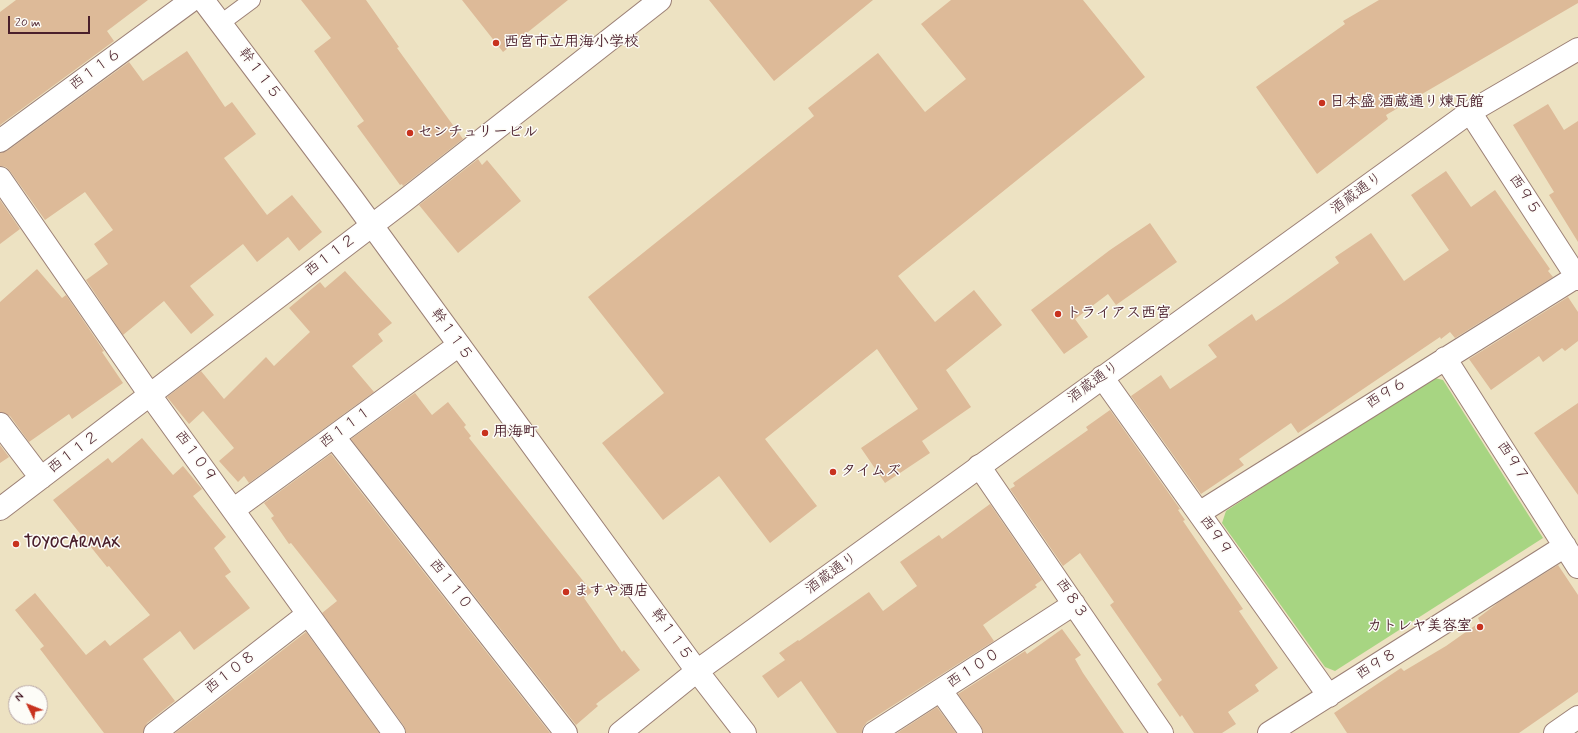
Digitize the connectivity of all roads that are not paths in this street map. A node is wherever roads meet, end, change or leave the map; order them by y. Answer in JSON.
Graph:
{"nodes":[{"id":1,"x":192,"y":0,"type":"edge"},
{"id":2,"x":203,"y":0,"type":"edge"},
{"id":3,"x":252,"y":0,"type":"edge"},
{"id":4,"x":660,"y":0,"type":"edge"},
{"id":5,"x":221,"y":24,"type":"junction"},
{"id":6,"x":1578,"y":49,"type":"edge"},
{"id":7,"x":1470,"y":112,"type":"junction"},
{"id":8,"x":0,"y":140,"type":"edge"},
{"id":9,"x":0,"y":178,"type":"edge"},
{"id":10,"x":372,"y":225,"type":"junction"},
{"id":11,"x":1577,"y":278,"type":"edge"},
{"id":12,"x":459,"y":345,"type":"junction"},
{"id":13,"x":1445,"y":358,"type":"junction"},
{"id":14,"x":1102,"y":377,"type":"junction"},
{"id":15,"x":150,"y":395,"type":"junction"},
{"id":16,"x":0,"y":424,"type":"edge"},
{"id":17,"x":334,"y":437,"type":"junction"},
{"id":18,"x":979,"y":466,"type":"junction"},
{"id":19,"x":41,"y":478,"type":"junction"},
{"id":20,"x":0,"y":509,"type":"edge"},
{"id":21,"x":233,"y":510,"type":"junction"},
{"id":22,"x":1198,"y":512,"type":"junction"},
{"id":23,"x":1566,"y":546,"type":"junction"},
{"id":24,"x":1578,"y":567,"type":"edge"},
{"id":25,"x":1074,"y":604,"type":"junction"},
{"id":26,"x":308,"y":614,"type":"junction"},
{"id":27,"x":697,"y":671,"type":"junction"},
{"id":28,"x":941,"y":691,"type":"junction"},
{"id":29,"x":1329,"y":696,"type":"junction"},
{"id":30,"x":1578,"y":717,"type":"edge"},
{"id":31,"x":155,"y":733,"type":"edge"},
{"id":32,"x":394,"y":733,"type":"edge"},
{"id":33,"x":566,"y":733,"type":"edge"},
{"id":34,"x":620,"y":733,"type":"edge"},
{"id":35,"x":745,"y":733,"type":"edge"},
{"id":36,"x":874,"y":733,"type":"edge"},
{"id":37,"x":971,"y":733,"type":"edge"},
{"id":38,"x":1162,"y":733,"type":"edge"},
{"id":39,"x":1269,"y":733,"type":"edge"},
{"id":40,"x":1555,"y":733,"type":"edge"}],
"edges":[{"from":1,"to":8,"type":"street","name":"西１１６"},
{"from":2,"to":5,"type":"street","name":"幹１１５"},
{"from":3,"to":5,"type":"lane"},
{"from":4,"to":10,"type":"street","name":"西１１２"},
{"from":5,"to":10,"type":"street","name":"幹１１５"},
{"from":6,"to":7,"type":"street","name":"酒蔵通り"},
{"from":7,"to":11,"type":"street","name":"西９５"},
{"from":7,"to":14,"type":"street","name":"酒蔵通り"},
{"from":9,"to":15,"type":"street","name":"西１０９"},
{"from":10,"to":12,"type":"street","name":"幹１１５"},
{"from":10,"to":15,"type":"street","name":"西１１２"},
{"from":11,"to":13,"type":"street","name":"西９６"},
{"from":12,"to":17,"type":"street","name":"西１１１"},
{"from":12,"to":27,"type":"street","name":"幹１１５"},
{"from":13,"to":22,"type":"street","name":"西９６"},
{"from":13,"to":23,"type":"street","name":"西９７"},
{"from":14,"to":18,"type":"street","name":"酒蔵通り"},
{"from":14,"to":22,"type":"street","name":"西９９"},
{"from":15,"to":19,"type":"street","name":"西１１２"},
{"from":15,"to":21,"type":"street","name":"西１０９"},
{"from":16,"to":19,"type":"street"},
{"from":17,"to":21,"type":"street","name":"西１１１"},
{"from":17,"to":33,"type":"street","name":"西１１０"},
{"from":18,"to":25,"type":"street","name":"西８３"},
{"from":18,"to":27,"type":"street","name":"酒蔵通り"},
{"from":19,"to":20,"type":"street","name":"西１１２"},
{"from":21,"to":26,"type":"street","name":"西１０９"},
{"from":22,"to":29,"type":"street","name":"西９９"},
{"from":23,"to":24,"type":"street","name":"西９７"},
{"from":23,"to":29,"type":"street","name":"西９８"},
{"from":25,"to":28,"type":"street","name":"西１００"},
{"from":25,"to":38,"type":"street","name":"西８３"},
{"from":26,"to":31,"type":"street","name":"西１０８"},
{"from":26,"to":32,"type":"street","name":"西１０９"},
{"from":27,"to":34,"type":"street","name":"酒蔵通り"},
{"from":27,"to":35,"type":"street","name":"幹１１５"},
{"from":28,"to":36,"type":"street","name":"西１００"},
{"from":28,"to":37,"type":"street"},
{"from":29,"to":39,"type":"street","name":"西９８"},
{"from":30,"to":40,"type":"street"}]}
